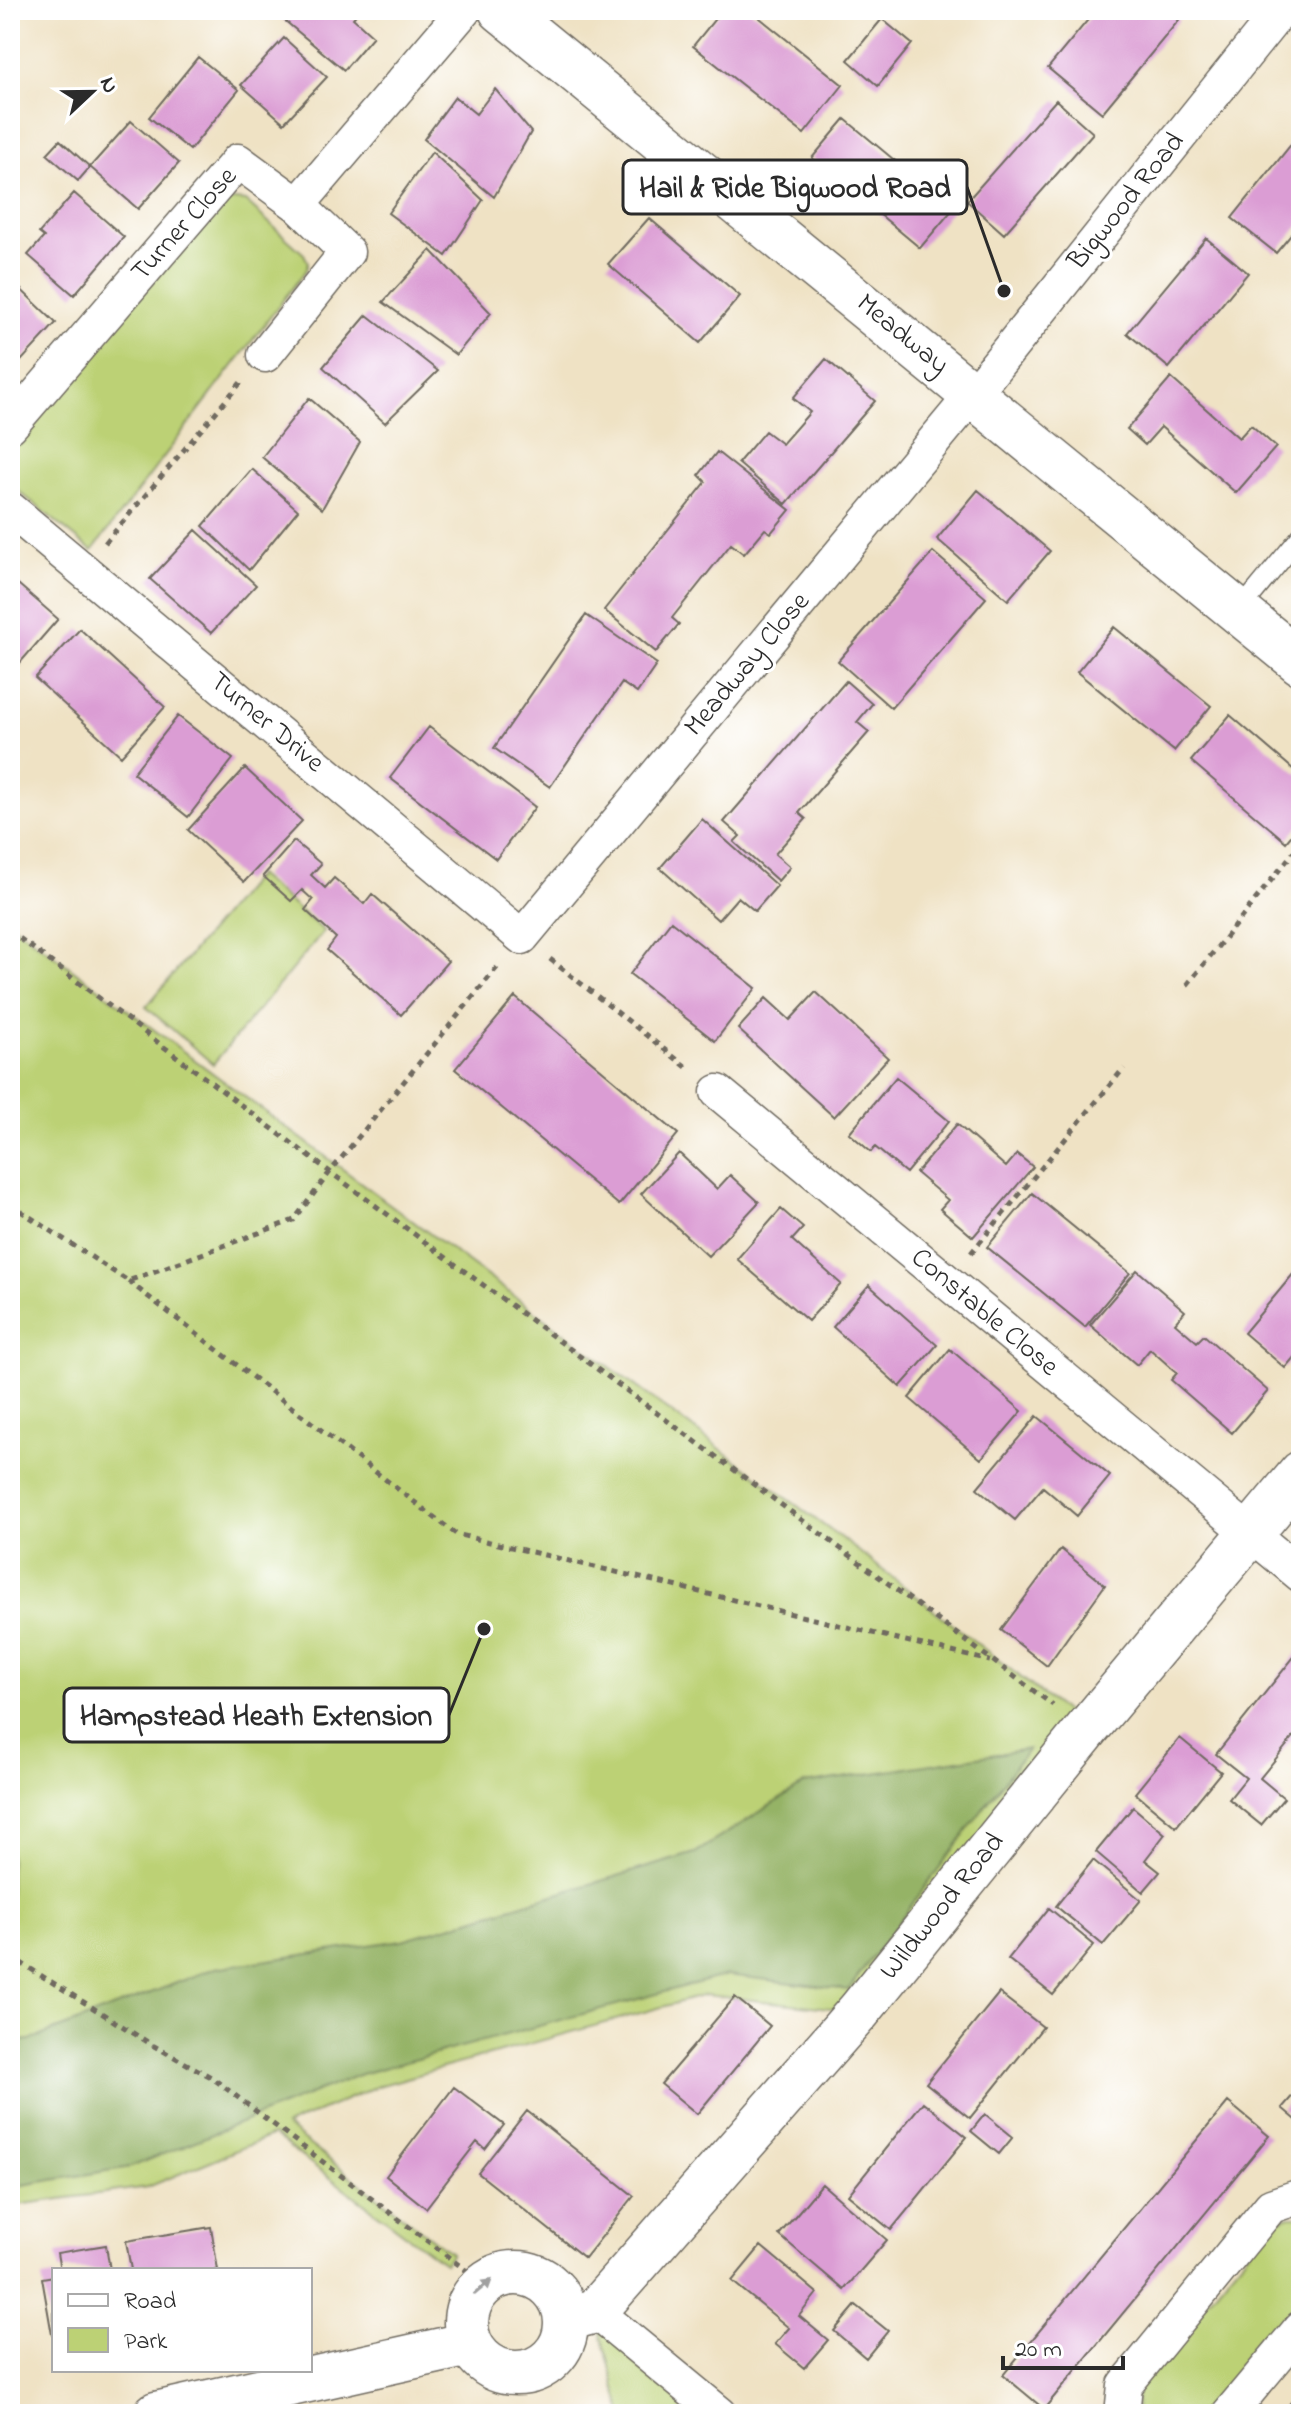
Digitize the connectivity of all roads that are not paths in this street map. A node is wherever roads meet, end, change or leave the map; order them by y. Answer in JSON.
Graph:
{"nodes":[{"id":1,"x":464,"y":10,"type":"edge"},
{"id":2,"x":501,"y":10,"type":"edge"},
{"id":3,"x":1281,"y":10,"type":"edge"},
{"id":4,"x":298,"y":205,"type":"junction"},
{"id":5,"x":265,"y":355,"type":"road end"},
{"id":6,"x":974,"y":393,"type":"junction"},
{"id":7,"x":10,"y":426,"type":"edge"},
{"id":8,"x":10,"y":509,"type":"edge"},
{"id":9,"x":1301,"y":536,"type":"edge"},
{"id":10,"x":1239,"y":611,"type":"junction"},
{"id":11,"x":1301,"y":663,"type":"edge"},
{"id":12,"x":522,"y":937,"type":"joint"},
{"id":13,"x":718,"y":1092,"type":"road end"},
{"id":14,"x":1301,"y":1473,"type":"edge"},
{"id":15,"x":1251,"y":1534,"type":"junction"},
{"id":16,"x":1301,"y":1575,"type":"edge"},
{"id":17,"x":1301,"y":2196,"type":"edge"},
{"id":18,"x":581,"y":2315,"type":"junction"},
{"id":19,"x":1301,"y":2328,"type":"edge"},
{"id":20,"x":469,"y":2344,"type":"junction"},
{"id":21,"x":156,"y":2414,"type":"edge"},
{"id":22,"x":720,"y":2414,"type":"edge"},
{"id":23,"x":1122,"y":2414,"type":"edge"},
{"id":24,"x":1229,"y":2414,"type":"edge"}],
"edges":[{"from":1,"to":4,"type":"street"},
{"from":2,"to":6,"type":"street","name":"Meadway"},
{"from":3,"to":6,"type":"street","name":"Bigwood Road"},
{"from":4,"to":5,"type":"street"},
{"from":4,"to":7,"type":"street","name":"Turner Close"},
{"from":6,"to":10,"type":"street","name":"Meadway"},
{"from":6,"to":12,"type":"street","name":"Meadway Close"},
{"from":8,"to":12,"type":"street","name":"Turner Drive"},
{"from":9,"to":10,"type":"lane"},
{"from":10,"to":11,"type":"street","name":"Meadway"},
{"from":13,"to":15,"type":"street","name":"Constable Close"},
{"from":14,"to":15,"type":"street","name":"Wildwood Road"},
{"from":15,"to":16,"type":"street","name":"Constable Close"},
{"from":15,"to":18,"type":"street","name":"Wildwood Road"},
{"from":17,"to":23,"type":"street"},
{"from":18,"to":20,"type":"street"},
{"from":20,"to":18,"type":"street","one_way":true},
{"from":18,"to":22,"type":"street"},
{"from":19,"to":24,"type":"street"},
{"from":20,"to":21,"type":"street"}]}
